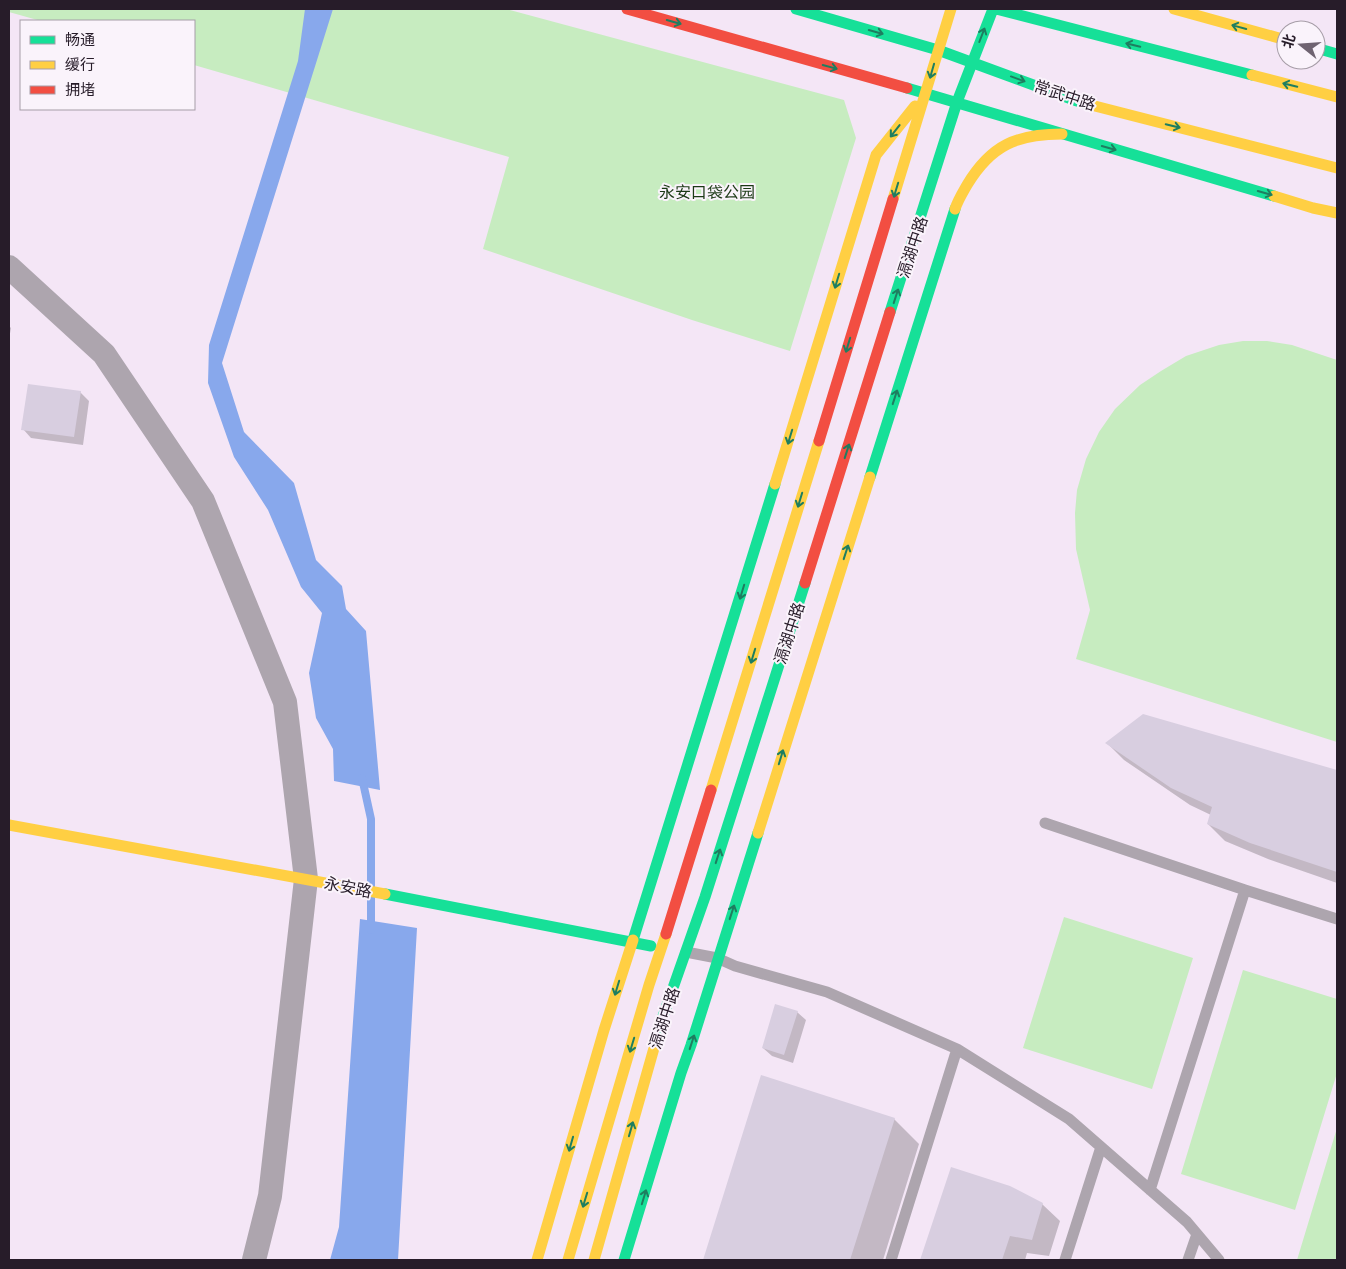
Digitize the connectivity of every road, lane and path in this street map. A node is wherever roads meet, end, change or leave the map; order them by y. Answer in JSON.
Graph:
{"nodes":[{"id":1,"x":628,"y":9,"type":"edge"},
{"id":2,"x":796,"y":9,"type":"edge"},
{"id":3,"x":951,"y":9,"type":"edge"},
{"id":4,"x":994,"y":9,"type":"edge"},
{"id":5,"x":1174,"y":9,"type":"edge"},
{"id":6,"x":1276,"y":37,"type":"edge"},
{"id":7,"x":938,"y":50,"type":"junction"},
{"id":8,"x":972,"y":62,"type":"junction"},
{"id":9,"x":926,"y":93,"type":"junction"},
{"id":10,"x":1337,"y":97,"type":"edge"},
{"id":11,"x":957,"y":102,"type":"junction"},
{"id":12,"x":1062,"y":134,"type":"junction"},
{"id":13,"x":1337,"y":168,"type":"edge"},
{"id":14,"x":1337,"y":214,"type":"edge"},
{"id":15,"x":9,"y":267,"type":"edge"},
{"id":16,"x":838,"y":578,"type":"junction"},
{"id":17,"x":819,"y":600,"type":"dead end"},
{"id":18,"x":807,"y":615,"type":"dead end"},
{"id":19,"x":788,"y":637,"type":"junction"},
{"id":20,"x":1045,"y":823,"type":"dead end"},
{"id":21,"x":9,"y":825,"type":"edge"},
{"id":22,"x":306,"y":879,"type":"junction"},
{"id":23,"x":1245,"y":890,"type":"junction"},
{"id":24,"x":1337,"y":919,"type":"edge"},
{"id":25,"x":633,"y":942,"type":"junction"},
{"id":26,"x":674,"y":950,"type":"junction"},
{"id":27,"x":718,"y":958,"type":"junction"},
{"id":28,"x":957,"y":1049,"type":"junction"},
{"id":29,"x":1101,"y":1147,"type":"junction"},
{"id":30,"x":1150,"y":1190,"type":"junction"},
{"id":31,"x":1197,"y":1234,"type":"junction"},
{"id":32,"x":254,"y":1260,"type":"edge"},
{"id":33,"x":537,"y":1260,"type":"edge"},
{"id":34,"x":568,"y":1260,"type":"edge"},
{"id":35,"x":594,"y":1260,"type":"edge"},
{"id":36,"x":624,"y":1260,"type":"edge"},
{"id":37,"x":891,"y":1260,"type":"edge"},
{"id":38,"x":1065,"y":1260,"type":"edge"},
{"id":39,"x":1188,"y":1260,"type":"edge"},
{"id":40,"x":1219,"y":1260,"type":"edge"}],
"edges":[{"from":1,"to":9,"type":"street","one_way":true},
{"from":2,"to":7,"type":"street","name":"常武中路","one_way":true},
{"from":3,"to":7,"type":"street","name":"滆湖中路"},
{"from":8,"to":4,"type":"street","name":"滆湖中路","one_way":true},
{"from":10,"to":4,"type":"street","one_way":true},
{"from":6,"to":5,"type":"street","one_way":true},
{"from":7,"to":8,"type":"street","name":"常武中路"},
{"from":7,"to":9,"type":"street","name":"滆湖中路","one_way":true},
{"from":8,"to":11,"type":"street","name":"滆湖中路"},
{"from":8,"to":13,"type":"street","name":"常武中路","one_way":true},
{"from":9,"to":11,"type":"street"},
{"from":9,"to":25,"type":"street","one_way":true},
{"from":9,"to":26,"type":"street","name":"滆湖中路","one_way":true},
{"from":11,"to":12,"type":"street"},
{"from":19,"to":11,"type":"street","name":"滆湖中路","one_way":true},
{"from":12,"to":14,"type":"street","one_way":true},
{"from":16,"to":12,"type":"street","one_way":true},
{"from":15,"to":22,"type":"street"},
{"from":16,"to":17,"type":"street"},
{"from":27,"to":16,"type":"street","one_way":true},
{"from":18,"to":19,"type":"street"},
{"from":26,"to":19,"type":"street","name":"滆湖中路","one_way":true},
{"from":20,"to":23,"type":"lane"},
{"from":21,"to":22,"type":"street","name":"永安路"},
{"from":22,"to":25,"type":"street","name":"永安路"},
{"from":22,"to":32,"type":"street"},
{"from":23,"to":24,"type":"lane"},
{"from":23,"to":30,"type":"lane"},
{"from":25,"to":26,"type":"street","name":"永安路"},
{"from":25,"to":33,"type":"street","one_way":true},
{"from":26,"to":27,"type":"lane"},
{"from":26,"to":34,"type":"street","name":"滆湖中路","one_way":true},
{"from":35,"to":26,"type":"street","name":"滆湖中路","one_way":true},
{"from":27,"to":28,"type":"lane"},
{"from":36,"to":27,"type":"street","one_way":true},
{"from":28,"to":29,"type":"lane"},
{"from":28,"to":37,"type":"lane"},
{"from":29,"to":30,"type":"lane"},
{"from":29,"to":38,"type":"lane"},
{"from":30,"to":31,"type":"lane"},
{"from":31,"to":39,"type":"lane"},
{"from":31,"to":40,"type":"lane"}]}
